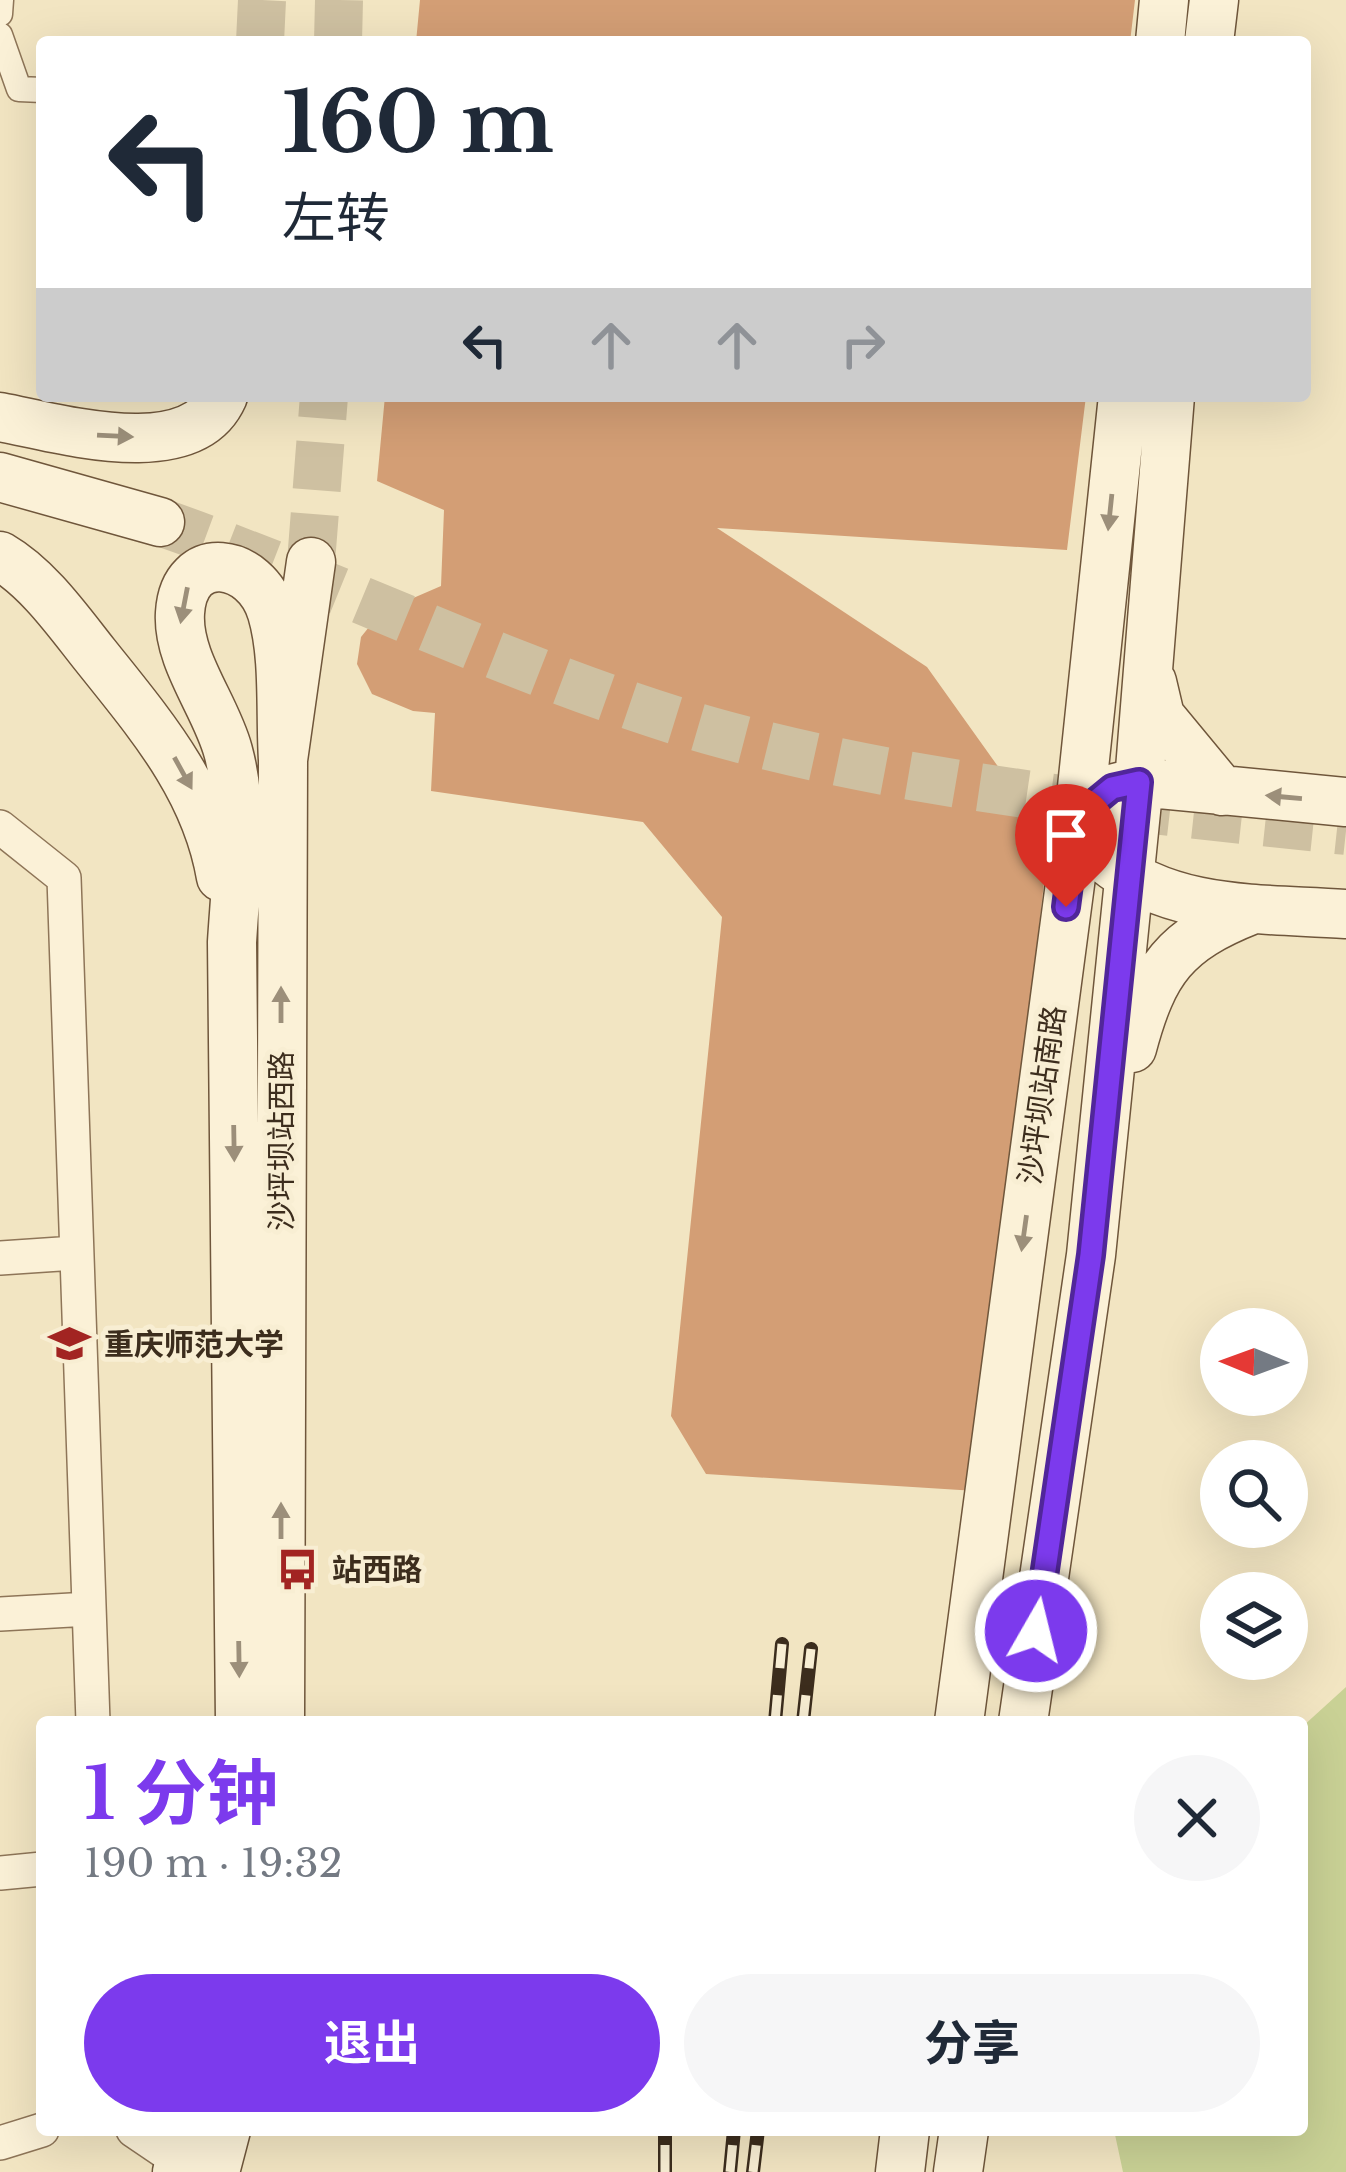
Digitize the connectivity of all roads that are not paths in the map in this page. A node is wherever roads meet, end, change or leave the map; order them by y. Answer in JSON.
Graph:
{"nodes":[{"id":1,"x":1,"y":0,"type":"edge"},
{"id":2,"x":1164,"y":0,"type":"edge"},
{"id":3,"x":1214,"y":0,"type":"edge"},
{"id":4,"x":0,"y":14,"type":"edge"},
{"id":5,"x":0,"y":35,"type":"edge"},
{"id":6,"x":1161,"y":36,"type":"edge"},
{"id":7,"x":1210,"y":36,"type":"edge"},
{"id":8,"x":36,"y":90,"type":"edge"},
{"id":9,"x":220,"y":402,"type":"edge"},
{"id":10,"x":1122,"y":402,"type":"edge"},
{"id":11,"x":1169,"y":402,"type":"edge"},
{"id":12,"x":0,"y":417,"type":"edge"},
{"id":13,"x":0,"y":476,"type":"edge"},
{"id":14,"x":160,"y":522,"type":"tunnel mouth"},
{"id":15,"x":0,"y":556,"type":"edge"},
{"id":16,"x":311,"y":562,"type":"tunnel mouth"},
{"id":17,"x":1147,"y":661,"type":"junction"},
{"id":18,"x":283,"y":760,"type":"junction"},
{"id":19,"x":1139,"y":782,"type":"junction"},
{"id":20,"x":1222,"y":791,"type":"junction"},
{"id":21,"x":1346,"y":802,"type":"edge"},
{"id":22,"x":1078,"y":816,"type":"junction"},
{"id":23,"x":0,"y":826,"type":"edge"},
{"id":24,"x":1129,"y":879,"type":"junction"},
{"id":25,"x":1255,"y":908,"type":"junction"},
{"id":26,"x":1346,"y":914,"type":"edge"},
{"id":27,"x":232,"y":942,"type":"junction"},
{"id":28,"x":75,"y":1252,"type":"junction"},
{"id":29,"x":1091,"y":1255,"type":"junction"},
{"id":30,"x":0,"y":1258,"type":"edge"},
{"id":31,"x":89,"y":1609,"type":"junction"},
{"id":32,"x":0,"y":1614,"type":"edge"},
{"id":33,"x":92,"y":1716,"type":"edge"},
{"id":34,"x":240,"y":1716,"type":"edge"},
{"id":35,"x":280,"y":1716,"type":"edge"},
{"id":36,"x":960,"y":1716,"type":"edge"},
{"id":37,"x":1024,"y":1716,"type":"edge"},
{"id":38,"x":36,"y":1870,"type":"edge"},
{"id":39,"x":0,"y":1873,"type":"edge"},
{"id":40,"x":36,"y":2131,"type":"edge"},
{"id":41,"x":146,"y":2136,"type":"edge"},
{"id":42,"x":219,"y":2136,"type":"edge"},
{"id":43,"x":904,"y":2136,"type":"edge"},
{"id":44,"x":963,"y":2136,"type":"edge"},
{"id":45,"x":0,"y":2143,"type":"edge"},
{"id":46,"x":190,"y":2159,"type":"edge"},
{"id":47,"x":900,"y":2172,"type":"edge"},
{"id":48,"x":958,"y":2172,"type":"edge"}],
"edges":[{"from":1,"to":4,"type":"street"},
{"from":2,"to":6,"type":"main road"},
{"from":3,"to":7,"type":"main road"},
{"from":5,"to":8,"type":"street"},
{"from":12,"to":9,"type":"main road","one_way":true},
{"from":10,"to":22,"type":"main road","name":"沙坪坝站南路","one_way":true},
{"from":11,"to":17,"type":"main road","name":"沙坪坝站南路"},
{"from":13,"to":14,"type":"main road"},
{"from":15,"to":27,"type":"main road","one_way":true},
{"from":16,"to":18,"type":"main road","name":"沙坪坝站西路"},
{"from":17,"to":19,"type":"main road","name":"沙坪坝站南路"},
{"from":17,"to":20,"type":"main road"},
{"from":18,"to":27,"type":"main road","one_way":true},
{"from":35,"to":18,"type":"main road","name":"沙坪坝站西路","one_way":true},
{"from":19,"to":20,"type":"main road"},
{"from":19,"to":22,"type":"main road"},
{"from":19,"to":24,"type":"main road","name":"沙坪坝站南路"},
{"from":21,"to":20,"type":"main road","one_way":true},
{"from":22,"to":24,"type":"main road"},
{"from":22,"to":36,"type":"main road","name":"沙坪坝站南路","one_way":true},
{"from":23,"to":28,"type":"street"},
{"from":24,"to":25,"type":"main road"},
{"from":24,"to":29,"type":"main road","name":"沙坪坝站南路"},
{"from":25,"to":26,"type":"main road"},
{"from":25,"to":29,"type":"main road"},
{"from":27,"to":34,"type":"main road","name":"沙坪坝站西路","one_way":true},
{"from":28,"to":30,"type":"street"},
{"from":28,"to":31,"type":"street"},
{"from":29,"to":37,"type":"main road","name":"沙坪坝站南路"},
{"from":31,"to":32,"type":"street"},
{"from":31,"to":33,"type":"street"},
{"from":38,"to":39,"type":"street"},
{"from":40,"to":45,"type":"street"},
{"from":41,"to":46,"type":"street"},
{"from":42,"to":46,"type":"main road"},
{"from":43,"to":47,"type":"main road"},
{"from":44,"to":48,"type":"main road"}]}
